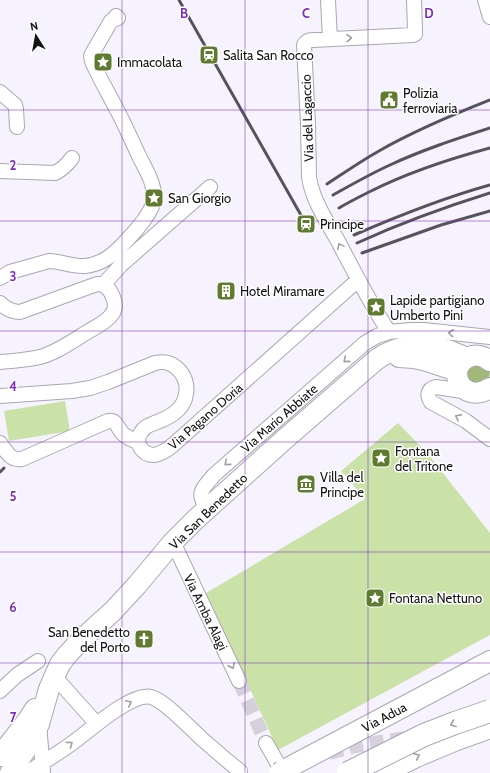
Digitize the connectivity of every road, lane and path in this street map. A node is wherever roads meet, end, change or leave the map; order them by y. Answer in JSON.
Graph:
{"nodes":[{"id":1,"x":328,"y":0,"type":"edge"},
{"id":2,"x":414,"y":0,"type":"edge"},
{"id":3,"x":485,"y":0,"type":"edge"},
{"id":4,"x":116,"y":16,"type":"dead end"},
{"id":5,"x":490,"y":17,"type":"edge"},
{"id":6,"x":330,"y":39,"type":"junction"},
{"id":7,"x":0,"y":92,"type":"edge"},
{"id":8,"x":17,"y":127,"type":"dead end"},
{"id":9,"x":72,"y":158,"type":"dead end"},
{"id":10,"x":0,"y":171,"type":"edge"},
{"id":11,"x":210,"y":187,"type":"dead end"},
{"id":12,"x":0,"y":278,"type":"edge"},
{"id":13,"x":360,"y":283,"type":"junction"},
{"id":14,"x":103,"y":285,"type":"junction"},
{"id":15,"x":0,"y":303,"type":"edge"},
{"id":16,"x":384,"y":331,"type":"junction"},
{"id":17,"x":490,"y":337,"type":"edge"},
{"id":18,"x":489,"y":360,"type":"edge"},
{"id":19,"x":0,"y":362,"type":"edge"},
{"id":20,"x":462,"y":365,"type":"junction"},
{"id":21,"x":481,"y":395,"type":"edge"},
{"id":22,"x":0,"y":396,"type":"edge"},
{"id":23,"x":490,"y":439,"type":"edge"},
{"id":24,"x":0,"y":442,"type":"edge"},
{"id":25,"x":138,"y":442,"type":"junction"},
{"id":26,"x":208,"y":509,"type":"junction"},
{"id":27,"x":173,"y":542,"type":"junction"},
{"id":28,"x":38,"y":661,"type":"dead end"},
{"id":29,"x":490,"y":661,"type":"edge"},
{"id":30,"x":239,"y":681,"type":"tunnel mouth"},
{"id":31,"x":52,"y":682,"type":"junction"},
{"id":32,"x":0,"y":691,"type":"edge"},
{"id":33,"x":490,"y":711,"type":"edge"},
{"id":34,"x":96,"y":723,"type":"junction"},
{"id":35,"x":39,"y":724,"type":"junction"},
{"id":36,"x":490,"y":727,"type":"edge"},
{"id":37,"x":266,"y":743,"type":"tunnel mouth"},
{"id":38,"x":2,"y":749,"type":"edge"},
{"id":39,"x":43,"y":768,"type":"edge"},
{"id":40,"x":240,"y":771,"type":"dead end"},
{"id":41,"x":281,"y":772,"type":"edge"},
{"id":42,"x":10,"y":773,"type":"edge"},
{"id":43,"x":27,"y":773,"type":"edge"},
{"id":44,"x":348,"y":773,"type":"edge"},
{"id":45,"x":382,"y":773,"type":"edge"}],
"edges":[{"from":1,"to":6,"type":"street"},
{"from":6,"to":2,"type":"street","name":"Via del Lagaccio","one_way":true},
{"from":3,"to":5,"type":"street"},
{"from":4,"to":12,"type":"street"},
{"from":13,"to":6,"type":"street","name":"Via del Lagaccio","one_way":true},
{"from":7,"to":8,"type":"street"},
{"from":9,"to":10,"type":"street"},
{"from":11,"to":14,"type":"street"},
{"from":13,"to":16,"type":"street","name":"Via del Lagaccio"},
{"from":13,"to":25,"type":"street","name":"Via Pagano Doria"},
{"from":14,"to":15,"type":"street"},
{"from":14,"to":19,"type":"street"},
{"from":17,"to":16,"type":"street","one_way":true},
{"from":16,"to":26,"type":"street","name":"Via Mario Abbiate","one_way":true},
{"from":18,"to":20,"type":"main road"},
{"from":20,"to":21,"type":"main road"},
{"from":20,"to":26,"type":"main road","name":"Via San Benedetto"},
{"from":23,"to":21,"type":"street","one_way":true},
{"from":22,"to":25,"type":"street","name":"Via Pagano Doria"},
{"from":24,"to":25,"type":"street"},
{"from":26,"to":27,"type":"main road","name":"Via San Benedetto"},
{"from":27,"to":30,"type":"street","name":"Via Amba Alagi","one_way":true},
{"from":27,"to":31,"type":"main road","name":"Via San Benedetto"},
{"from":28,"to":32,"type":"street"},
{"from":29,"to":41,"type":"main road","name":"Via Adua"},
{"from":31,"to":34,"type":"street"},
{"from":31,"to":35,"type":"main road","name":"Via San Benedetto"},
{"from":31,"to":38,"type":"main road","name":"Via San Benedetto"},
{"from":33,"to":44,"type":"highway","one_way":true,"bridge":true},
{"from":39,"to":34,"type":"street","one_way":true},
{"from":34,"to":40,"type":"street","one_way":true},
{"from":35,"to":39,"type":"street"},
{"from":35,"to":42,"type":"main road","name":"Via San Benedetto"},
{"from":45,"to":36,"type":"highway","one_way":true},
{"from":37,"to":41,"type":"street"},
{"from":39,"to":43,"type":"street"}]}
